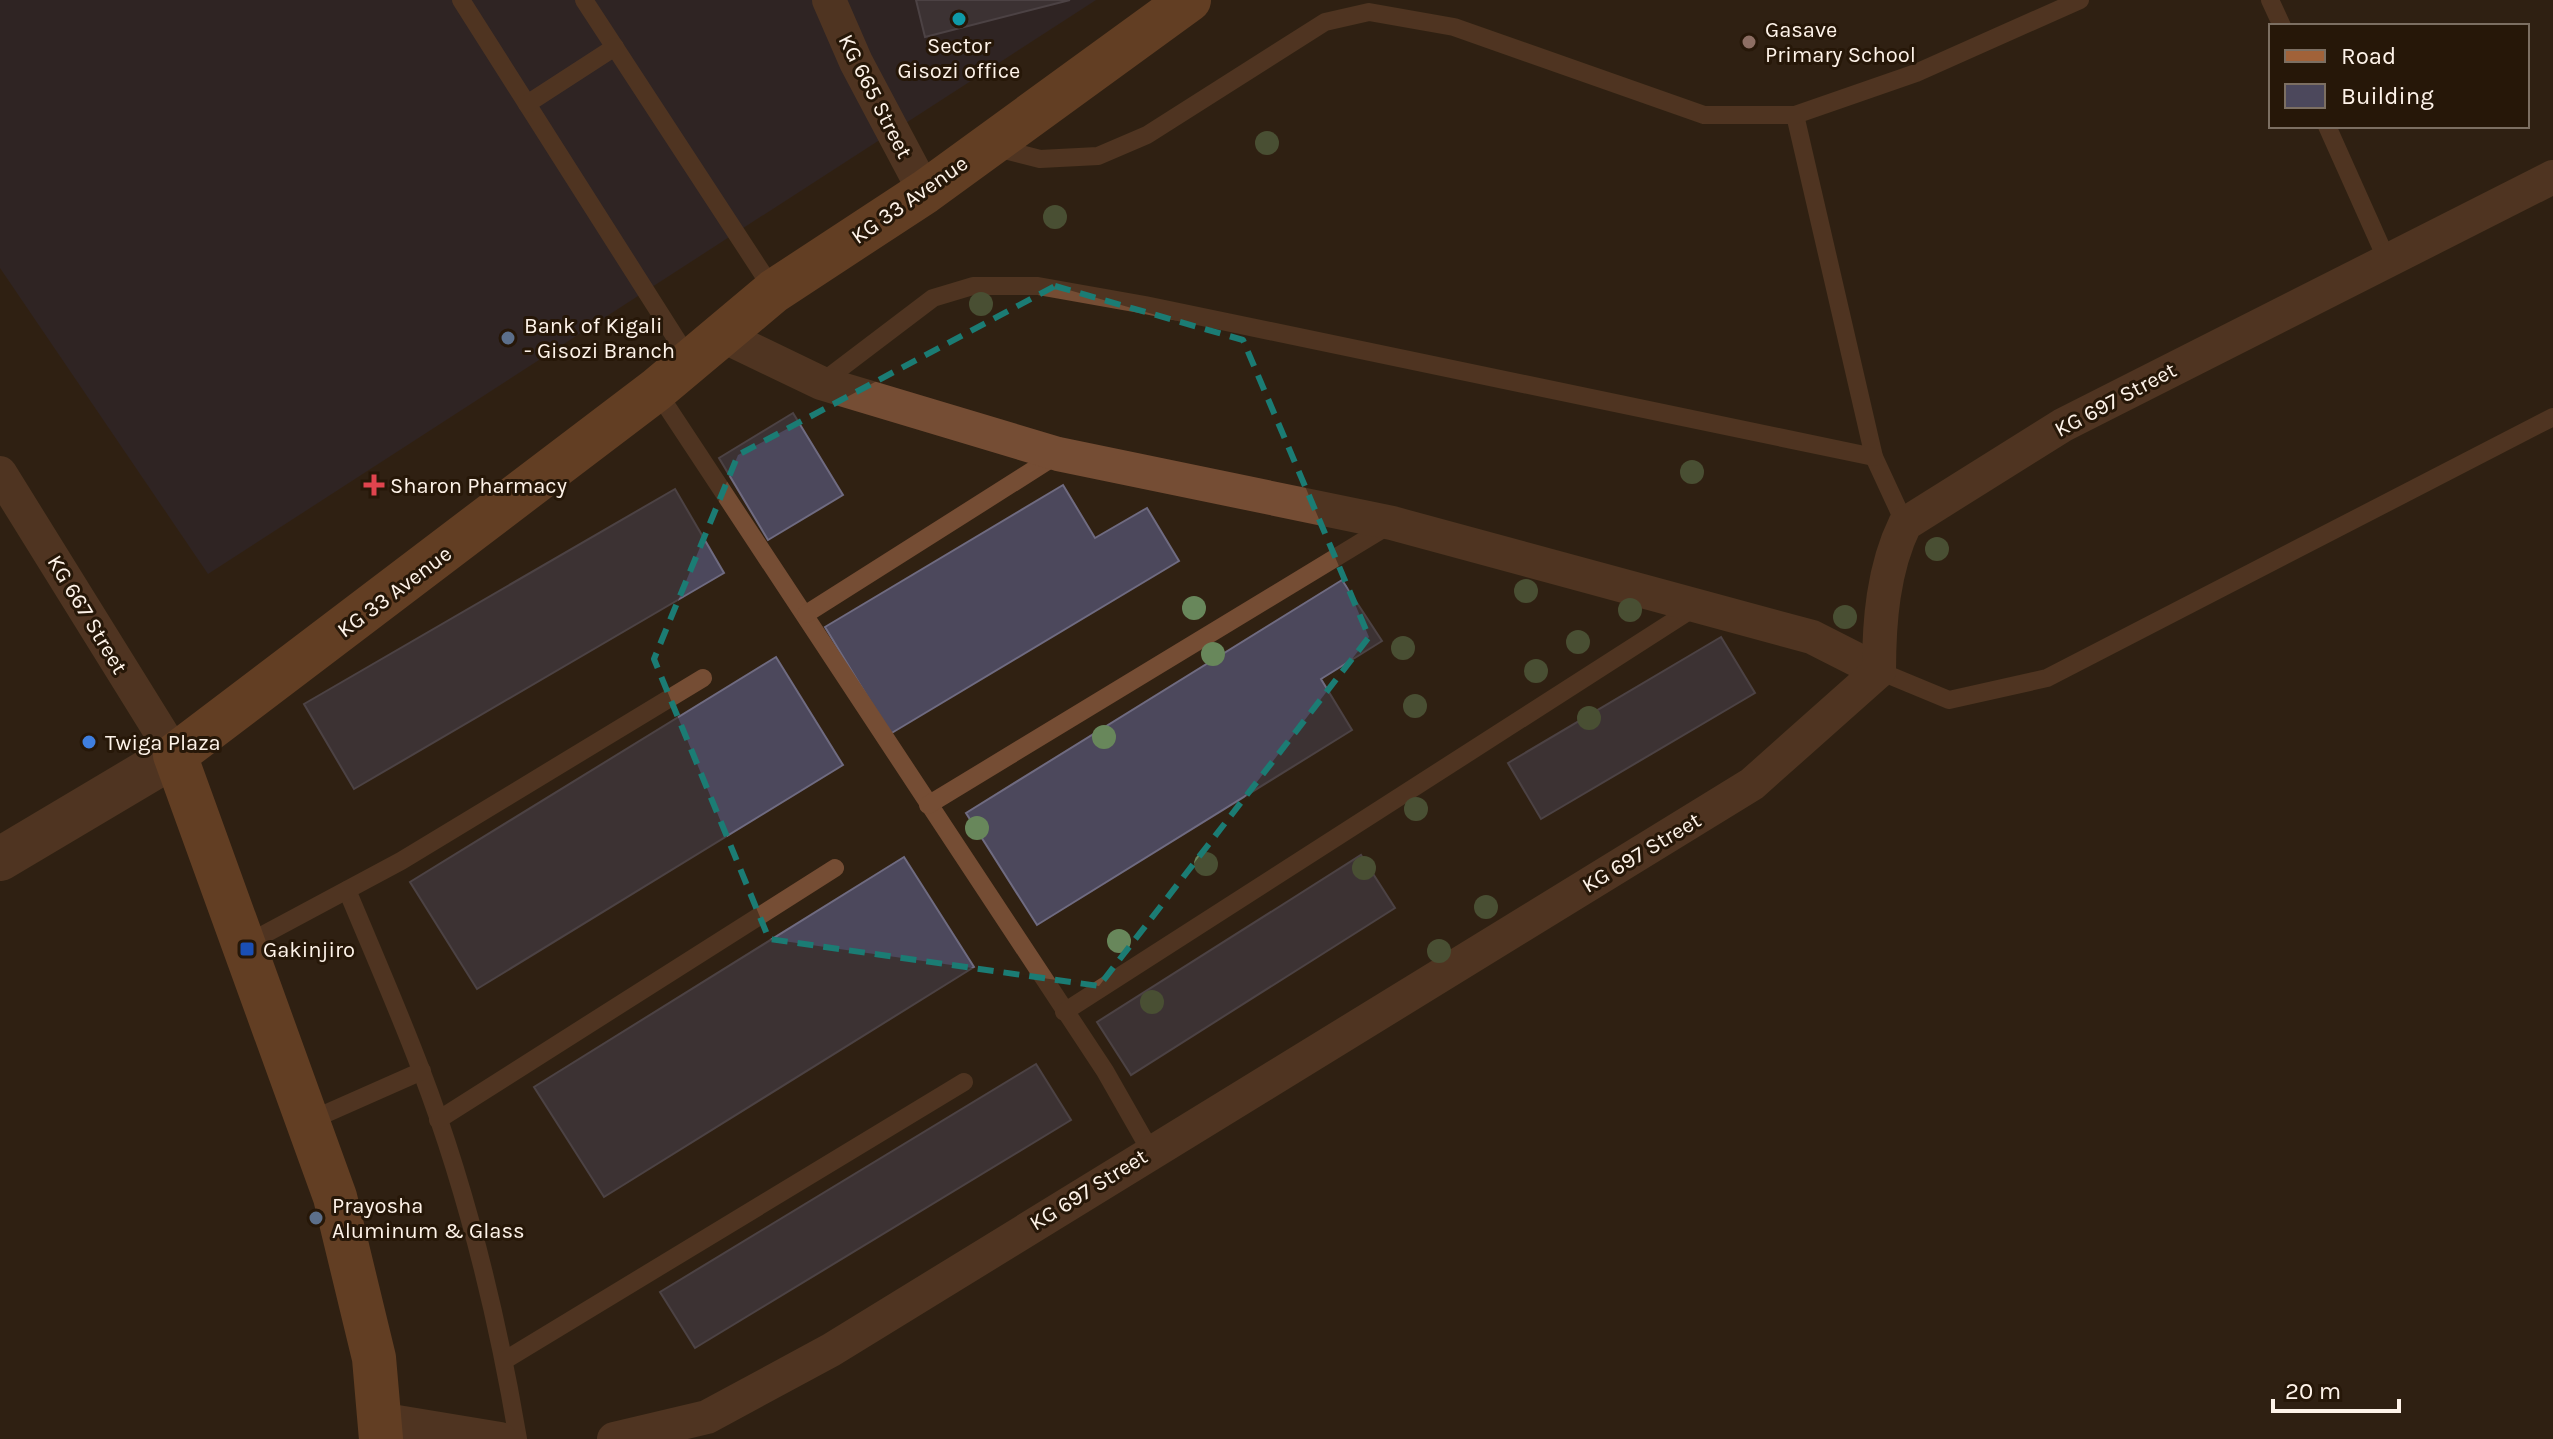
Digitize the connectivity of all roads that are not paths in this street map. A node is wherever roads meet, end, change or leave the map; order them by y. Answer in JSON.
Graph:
{"nodes":[{"id":1,"x":461,"y":0,"type":"edge"},
{"id":2,"x":584,"y":0,"type":"edge"},
{"id":3,"x":829,"y":0,"type":"edge"},
{"id":4,"x":1189,"y":0,"type":"edge"},
{"id":5,"x":2080,"y":0,"type":"edge"},
{"id":6,"x":2270,"y":0,"type":"edge"},
{"id":7,"x":2281,"y":24,"type":"edge"},
{"id":8,"x":615,"y":47,"type":"junction"},
{"id":9,"x":527,"y":104,"type":"junction"},
{"id":10,"x":1795,"y":115,"type":"junction"},
{"id":11,"x":2328,"y":128,"type":"edge"},
{"id":12,"x":986,"y":145,"type":"junction"},
{"id":13,"x":2553,"y":177,"type":"edge"},
{"id":14,"x":925,"y":192,"type":"junction"},
{"id":15,"x":2386,"y":258,"type":"junction"},
{"id":16,"x":774,"y":291,"type":"junction"},
{"id":17,"x":705,"y":347,"type":"junction"},
{"id":18,"x":821,"y":383,"type":"junction"},
{"id":19,"x":656,"y":390,"type":"junction"},
{"id":20,"x":2553,"y":417,"type":"edge"},
{"id":21,"x":1058,"y":454,"type":"junction"},
{"id":22,"x":1874,"y":457,"type":"junction"},
{"id":23,"x":0,"y":473,"type":"edge"},
{"id":24,"x":1392,"y":523,"type":"junction"},
{"id":25,"x":1905,"y":524,"type":"junction"},
{"id":26,"x":1697,"y":606,"type":"junction"},
{"id":27,"x":806,"y":614,"type":"junction"},
{"id":28,"x":1879,"y":671,"type":"junction"},
{"id":29,"x":703,"y":678,"type":"dead end"},
{"id":30,"x":175,"y":755,"type":"junction"},
{"id":31,"x":928,"y":805,"type":"junction"},
{"id":32,"x":0,"y":859,"type":"edge"},
{"id":33,"x":835,"y":868,"type":"dead end"},
{"id":34,"x":347,"y":890,"type":"junction"},
{"id":35,"x":246,"y":944,"type":"junction"},
{"id":36,"x":1064,"y":1012,"type":"junction"},
{"id":37,"x":422,"y":1071,"type":"junction"},
{"id":38,"x":964,"y":1082,"type":"dead end"},
{"id":39,"x":438,"y":1120,"type":"junction"},
{"id":40,"x":309,"y":1121,"type":"junction"},
{"id":41,"x":1150,"y":1150,"type":"junction"},
{"id":42,"x":505,"y":1360,"type":"junction"},
{"id":43,"x":380,"y":1429,"type":"edge"},
{"id":44,"x":500,"y":1439,"type":"edge"},
{"id":45,"x":518,"y":1439,"type":"edge"},
{"id":46,"x":614,"y":1439,"type":"edge"}],
"edges":[{"from":1,"to":9,"type":"lane"},
{"from":2,"to":8,"type":"lane"},
{"from":3,"to":14,"type":"street","name":"KG 665 Street"},
{"from":4,"to":12,"type":"main road","name":"KG 33 Avenue"},
{"from":5,"to":10,"type":"lane"},
{"from":6,"to":7,"type":"lane"},
{"from":8,"to":9,"type":"lane"},
{"from":8,"to":16,"type":"lane"},
{"from":9,"to":17,"type":"lane"},
{"from":10,"to":12,"type":"lane"},
{"from":10,"to":22,"type":"lane"},
{"from":11,"to":15,"type":"lane"},
{"from":12,"to":14,"type":"main road","name":"KG 33 Avenue"},
{"from":13,"to":15,"type":"street","name":"KG 697 Street"},
{"from":14,"to":16,"type":"main road","name":"KG 33 Avenue"},
{"from":15,"to":25,"type":"street","name":"KG 697 Street"},
{"from":16,"to":17,"type":"main road","name":"KG 33 Avenue"},
{"from":17,"to":18,"type":"street"},
{"from":17,"to":19,"type":"main road","name":"KG 33 Avenue"},
{"from":18,"to":21,"type":"street"},
{"from":18,"to":22,"type":"lane"},
{"from":19,"to":27,"type":"lane"},
{"from":19,"to":30,"type":"main road","name":"KG 33 Avenue"},
{"from":20,"to":28,"type":"lane"},
{"from":21,"to":24,"type":"street"},
{"from":21,"to":27,"type":"lane"},
{"from":22,"to":25,"type":"lane"},
{"from":23,"to":30,"type":"street","name":"KG 667 Street"},
{"from":24,"to":26,"type":"street"},
{"from":24,"to":31,"type":"lane"},
{"from":25,"to":28,"type":"street"},
{"from":26,"to":28,"type":"street"},
{"from":26,"to":36,"type":"lane"},
{"from":27,"to":31,"type":"lane"},
{"from":28,"to":41,"type":"street","name":"KG 697 Street"},
{"from":29,"to":34,"type":"lane"},
{"from":30,"to":32,"type":"street"},
{"from":30,"to":35,"type":"main road"},
{"from":31,"to":36,"type":"lane"},
{"from":33,"to":39,"type":"lane"},
{"from":34,"to":35,"type":"lane"},
{"from":34,"to":37,"type":"lane"},
{"from":35,"to":40,"type":"main road"},
{"from":36,"to":41,"type":"lane"},
{"from":37,"to":39,"type":"lane"},
{"from":37,"to":40,"type":"lane"},
{"from":38,"to":42,"type":"lane"},
{"from":39,"to":42,"type":"lane"},
{"from":40,"to":43,"type":"main road"},
{"from":41,"to":46,"type":"street","name":"KG 697 Street"},
{"from":42,"to":45,"type":"lane"},
{"from":43,"to":44,"type":"street"}]}
